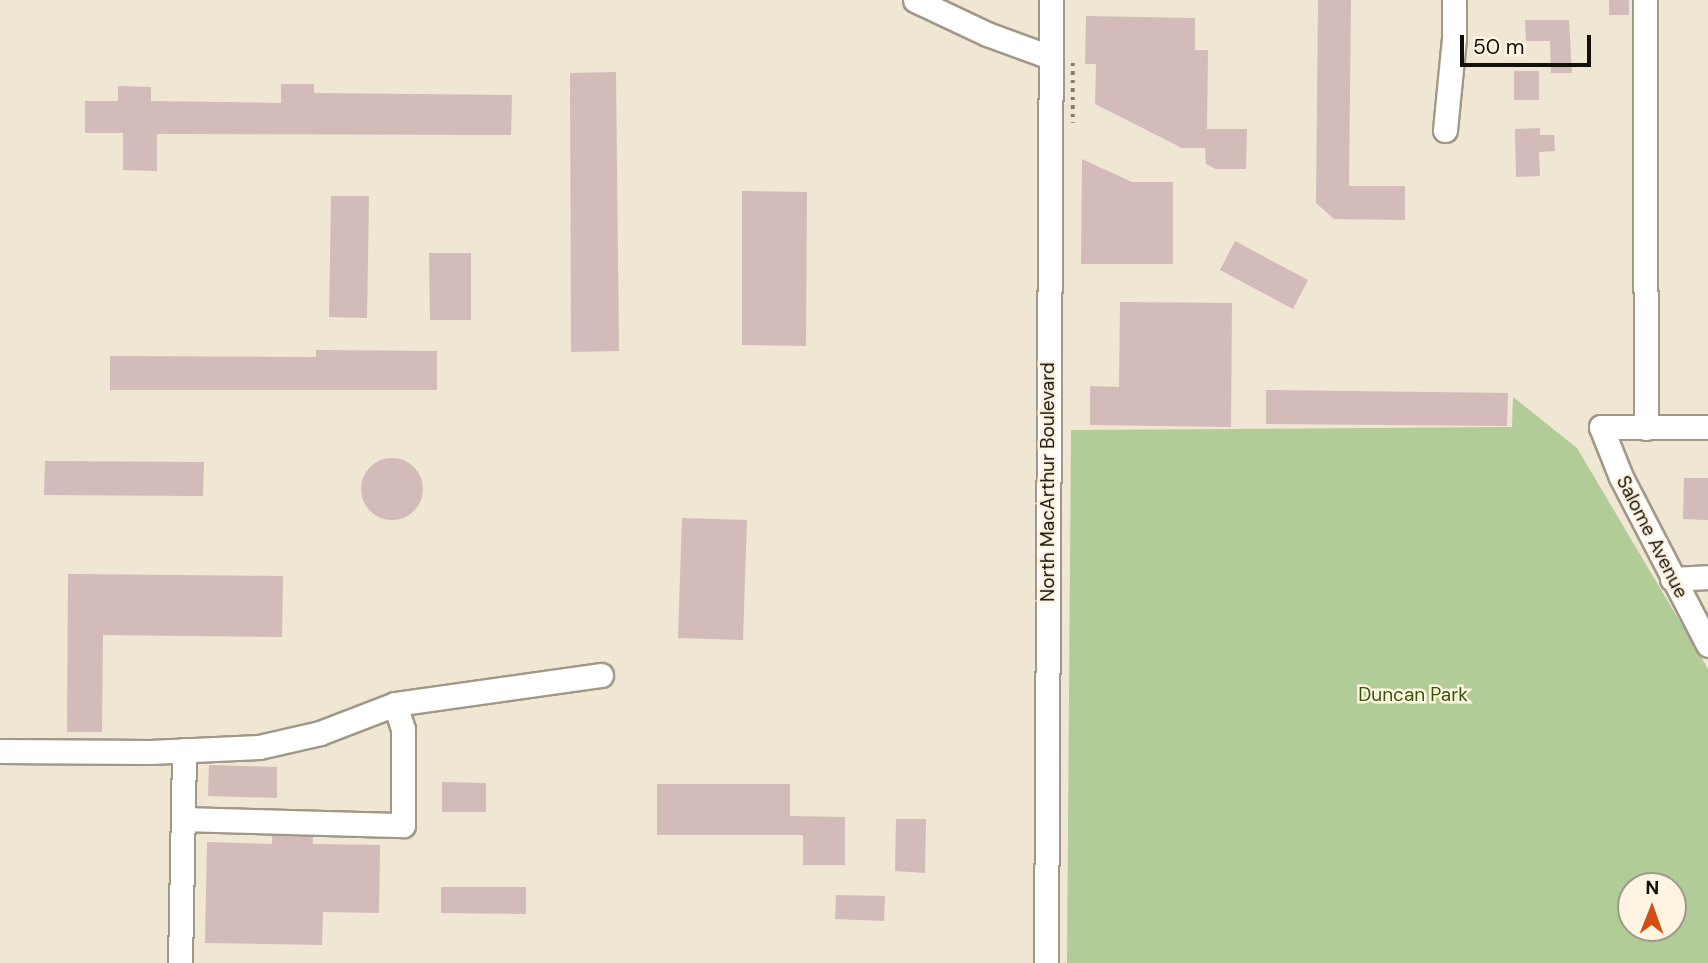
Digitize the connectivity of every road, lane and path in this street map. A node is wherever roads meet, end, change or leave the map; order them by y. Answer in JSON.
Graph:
{"nodes":[{"id":1,"x":915,"y":0,"type":"edge"},
{"id":2,"x":1051,"y":0,"type":"edge"},
{"id":3,"x":1454,"y":0,"type":"edge"},
{"id":4,"x":1645,"y":0,"type":"edge"},
{"id":5,"x":1050,"y":57,"type":"junction"},
{"id":6,"x":1073,"y":63,"type":"dead end"},
{"id":7,"x":1073,"y":123,"type":"dead end"},
{"id":8,"x":1445,"y":130,"type":"dead end"},
{"id":9,"x":1708,"y":427,"type":"edge"},
{"id":10,"x":1646,"y":428,"type":"junction"},
{"id":11,"x":1708,"y":577,"type":"edge"},
{"id":12,"x":1672,"y":579,"type":"junction"},
{"id":13,"x":1708,"y":645,"type":"edge"},
{"id":14,"x":601,"y":675,"type":"dead end"},
{"id":15,"x":395,"y":704,"type":"junction"},
{"id":16,"x":184,"y":750,"type":"junction"},
{"id":17,"x":0,"y":751,"type":"edge"},
{"id":18,"x":184,"y":819,"type":"junction"},
{"id":19,"x":180,"y":963,"type":"edge"},
{"id":20,"x":1045,"y":963,"type":"edge"}],
"edges":[{"from":1,"to":5,"type":"street"},
{"from":2,"to":5,"type":"street","name":"North MacArthur Boulevard"},
{"from":3,"to":8,"type":"street"},
{"from":4,"to":10,"type":"street"},
{"from":5,"to":20,"type":"street","name":"North MacArthur Boulevard"},
{"from":6,"to":7,"type":"path"},
{"from":9,"to":10,"type":"street"},
{"from":10,"to":12,"type":"street","name":"Salome Avenue"},
{"from":11,"to":12,"type":"street"},
{"from":12,"to":13,"type":"street","name":"Salome Avenue"},
{"from":14,"to":15,"type":"street"},
{"from":15,"to":16,"type":"street"},
{"from":15,"to":18,"type":"street"},
{"from":16,"to":17,"type":"street"},
{"from":16,"to":18,"type":"street"},
{"from":18,"to":19,"type":"street"}]}
